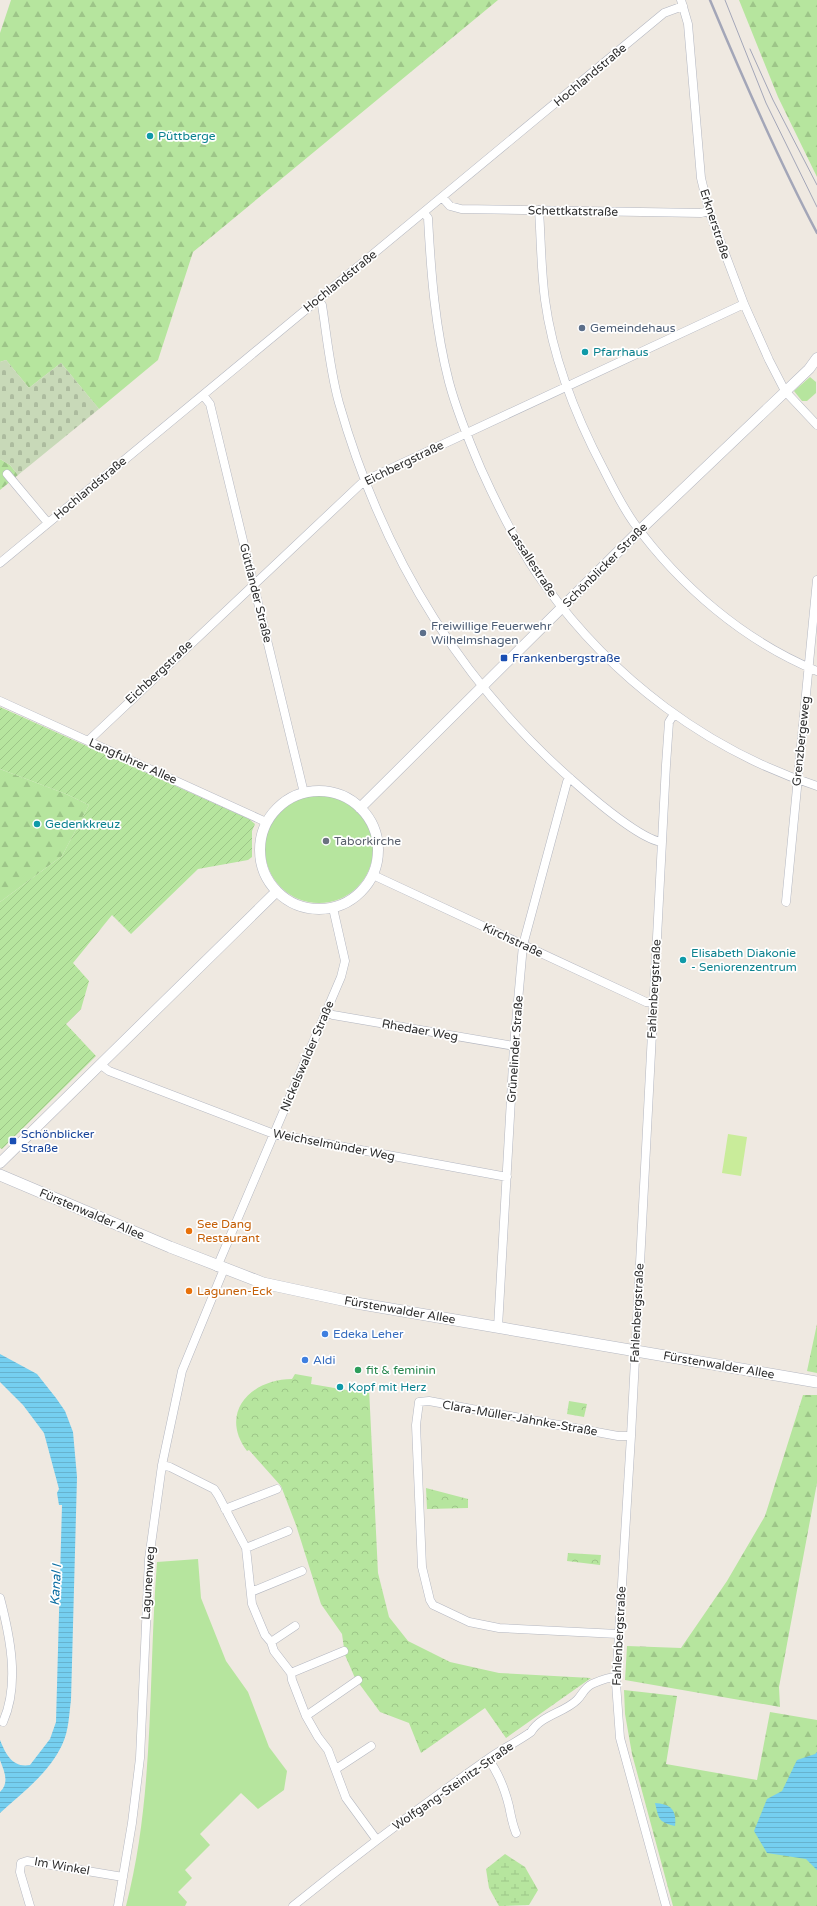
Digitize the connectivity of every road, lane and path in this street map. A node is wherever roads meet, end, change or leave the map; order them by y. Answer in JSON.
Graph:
{"nodes":[{"id":1,"x":682,"y":3,"type":"edge"},
{"id":2,"x":442,"y":197,"type":"junction"},
{"id":3,"x":539,"y":210,"type":"junction"},
{"id":4,"x":709,"y":211,"type":"junction"},
{"id":5,"x":424,"y":213,"type":"junction"},
{"id":6,"x":318,"y":300,"type":"junction"},
{"id":7,"x":744,"y":304,"type":"junction"},
{"id":8,"x":817,"y":358,"type":"edge"},
{"id":9,"x":566,"y":387,"type":"junction"},
{"id":10,"x":785,"y":391,"type":"junction"},
{"id":11,"x":203,"y":395,"type":"junction"},
{"id":12,"x":817,"y":425,"type":"edge"},
{"id":13,"x":466,"y":433,"type":"junction"},
{"id":14,"x":7,"y":474,"type":"dead end"},
{"id":15,"x":364,"y":481,"type":"junction"},
{"id":16,"x":48,"y":524,"type":"junction"},
{"id":17,"x":640,"y":530,"type":"junction"},
{"id":18,"x":0,"y":563,"type":"edge"},
{"id":19,"x":817,"y":580,"type":"edge"},
{"id":20,"x":253,"y":584,"type":"junction"},
{"id":21,"x":562,"y":608,"type":"junction"},
{"id":22,"x":808,"y":668,"type":"junction"},
{"id":23,"x":817,"y":671,"type":"edge"},
{"id":24,"x":482,"y":687,"type":"junction"},
{"id":25,"x":0,"y":701,"type":"edge"},
{"id":26,"x":674,"y":714,"type":"junction"},
{"id":27,"x":88,"y":741,"type":"junction"},
{"id":28,"x":570,"y":778,"type":"junction"},
{"id":29,"x":797,"y":780,"type":"junction"},
{"id":30,"x":817,"y":786,"type":"edge"},
{"id":31,"x":304,"y":793,"type":"junction"},
{"id":32,"x":360,"y":808,"type":"junction"},
{"id":33,"x":266,"y":822,"type":"junction"},
{"id":34,"x":662,"y":842,"type":"junction"},
{"id":35,"x":373,"y":875,"type":"junction"},
{"id":36,"x":276,"y":892,"type":"junction"},
{"id":37,"x":786,"y":902,"type":"dead end"},
{"id":38,"x":333,"y":908,"type":"junction"},
{"id":39,"x":522,"y":945,"type":"junction"},
{"id":40,"x":653,"y":1003,"type":"junction"},
{"id":41,"x":326,"y":1012,"type":"junction"},
{"id":42,"x":514,"y":1046,"type":"junction"},
{"id":43,"x":101,"y":1065,"type":"junction"},
{"id":44,"x":274,"y":1134,"type":"junction"},
{"id":45,"x":0,"y":1163,"type":"edge"},
{"id":46,"x":0,"y":1175,"type":"edge"},
{"id":47,"x":507,"y":1177,"type":"junction"},
{"id":48,"x":220,"y":1268,"type":"junction"},
{"id":49,"x":498,"y":1327,"type":"junction"},
{"id":50,"x":636,"y":1351,"type":"junction"},
{"id":51,"x":817,"y":1382,"type":"edge"},
{"id":52,"x":631,"y":1436,"type":"junction"},
{"id":53,"x":162,"y":1465,"type":"junction"},
{"id":54,"x":277,"y":1489,"type":"dead end"},
{"id":55,"x":225,"y":1509,"type":"junction"},
{"id":56,"x":288,"y":1531,"type":"dead end"},
{"id":57,"x":246,"y":1548,"type":"junction"},
{"id":58,"x":302,"y":1571,"type":"dead end"},
{"id":59,"x":251,"y":1592,"type":"junction"},
{"id":60,"x":0,"y":1598,"type":"edge"},
{"id":61,"x":294,"y":1626,"type":"dead end"},
{"id":62,"x":618,"y":1634,"type":"junction"},
{"id":63,"x":271,"y":1642,"type":"junction"},
{"id":64,"x":344,"y":1652,"type":"dead end"},
{"id":65,"x":291,"y":1673,"type":"junction"},
{"id":66,"x":616,"y":1677,"type":"junction"},
{"id":67,"x":358,"y":1680,"type":"dead end"},
{"id":68,"x":306,"y":1716,"type":"junction"},
{"id":69,"x":3,"y":1722,"type":"dead end"},
{"id":70,"x":371,"y":1746,"type":"dead end"},
{"id":71,"x":488,"y":1759,"type":"junction"},
{"id":72,"x":336,"y":1769,"type":"junction"},
{"id":73,"x":516,"y":1833,"type":"dead end"},
{"id":74,"x":376,"y":1839,"type":"junction"},
{"id":75,"x":123,"y":1877,"type":"junction"},
{"id":76,"x":30,"y":1906,"type":"edge"},
{"id":77,"x":118,"y":1906,"type":"edge"},
{"id":78,"x":293,"y":1906,"type":"edge"},
{"id":79,"x":666,"y":1906,"type":"edge"}],
"edges":[{"from":1,"to":2,"type":"street","name":"Hochlandstraße"},
{"from":1,"to":4,"type":"street","name":"Erknerstraße"},
{"from":2,"to":3,"type":"street","name":"Schettkatstraße"},
{"from":2,"to":5,"type":"street","name":"Hochlandstraße"},
{"from":3,"to":4,"type":"street","name":"Schettkatstraße"},
{"from":3,"to":9,"type":"street"},
{"from":4,"to":7,"type":"street","name":"Erknerstraße"},
{"from":5,"to":6,"type":"street","name":"Hochlandstraße"},
{"from":5,"to":13,"type":"street","name":"Lassallestraße"},
{"from":6,"to":11,"type":"street","name":"Hochlandstraße"},
{"from":6,"to":15,"type":"street"},
{"from":7,"to":9,"type":"street","name":"Eichbergstraße"},
{"from":7,"to":10,"type":"street","name":"Erknerstraße"},
{"from":8,"to":10,"type":"street","name":"Schönblicker Straße"},
{"from":9,"to":13,"type":"street","name":"Eichbergstraße"},
{"from":9,"to":17,"type":"street"},
{"from":10,"to":12,"type":"street","name":"Erknerstraße"},
{"from":10,"to":17,"type":"street","name":"Schönblicker Straße"},
{"from":11,"to":16,"type":"street","name":"Hochlandstraße"},
{"from":11,"to":20,"type":"street","name":"Güttlander Straße"},
{"from":13,"to":15,"type":"street","name":"Eichbergstraße"},
{"from":13,"to":21,"type":"street","name":"Lassallestraße"},
{"from":14,"to":16,"type":"street"},
{"from":15,"to":20,"type":"street","name":"Eichbergstraße"},
{"from":15,"to":24,"type":"street"},
{"from":16,"to":18,"type":"street","name":"Hochlandstraße"},
{"from":17,"to":21,"type":"street","name":"Schönblicker Straße"},
{"from":17,"to":22,"type":"street"},
{"from":19,"to":22,"type":"street","name":"Grenzbergeweg"},
{"from":20,"to":27,"type":"street","name":"Eichbergstraße"},
{"from":20,"to":31,"type":"street","name":"Güttlander Straße"},
{"from":21,"to":24,"type":"street","name":"Schönblicker Straße"},
{"from":21,"to":26,"type":"street","name":"Lassallestraße"},
{"from":22,"to":23,"type":"street"},
{"from":22,"to":29,"type":"street","name":"Grenzbergeweg"},
{"from":24,"to":28,"type":"street"},
{"from":24,"to":32,"type":"street","name":"Schönblicker Straße"},
{"from":25,"to":27,"type":"street","name":"Langfuhrer Allee"},
{"from":26,"to":29,"type":"street","name":"Lassallestraße"},
{"from":26,"to":34,"type":"street","name":"Fahlenbergstraße"},
{"from":27,"to":33,"type":"street","name":"Langfuhrer Allee"},
{"from":28,"to":34,"type":"street"},
{"from":28,"to":39,"type":"street","name":"Grünelinder Straße"},
{"from":29,"to":30,"type":"street","name":"Lassallestraße"},
{"from":29,"to":37,"type":"street","name":"Grenzbergeweg"},
{"from":31,"to":32,"type":"street"},
{"from":31,"to":33,"type":"street"},
{"from":32,"to":35,"type":"street"},
{"from":33,"to":36,"type":"street"},
{"from":34,"to":40,"type":"street","name":"Fahlenbergstraße"},
{"from":35,"to":38,"type":"street"},
{"from":35,"to":39,"type":"street","name":"Kirchstraße"},
{"from":36,"to":38,"type":"street"},
{"from":36,"to":43,"type":"street"},
{"from":38,"to":41,"type":"street","name":"Nickelswalder Straße"},
{"from":39,"to":40,"type":"street","name":"Kirchstraße"},
{"from":39,"to":42,"type":"street","name":"Grünelinder Straße"},
{"from":40,"to":50,"type":"street","name":"Fahlenbergstraße"},
{"from":41,"to":42,"type":"street","name":"Rhedaer Weg"},
{"from":41,"to":44,"type":"street","name":"Nickelswalder Straße"},
{"from":42,"to":47,"type":"street","name":"Grünelinder Straße"},
{"from":43,"to":44,"type":"street","name":"Weichselmünder Weg"},
{"from":43,"to":45,"type":"street"},
{"from":44,"to":47,"type":"street","name":"Weichselmünder Weg"},
{"from":44,"to":48,"type":"street","name":"Nickelswalder Straße"},
{"from":46,"to":48,"type":"main road","name":"Fürstenwalder Allee"},
{"from":47,"to":49,"type":"street","name":"Grünelinder Straße"},
{"from":48,"to":49,"type":"main road","name":"Fürstenwalder Allee"},
{"from":48,"to":53,"type":"street","name":"Lagunenweg"},
{"from":49,"to":50,"type":"main road","name":"Fürstenwalder Allee"},
{"from":50,"to":51,"type":"main road","name":"Fürstenwalder Allee"},
{"from":50,"to":52,"type":"street","name":"Fahlenbergstraße"},
{"from":52,"to":62,"type":"street","name":"Fahlenbergstraße"},
{"from":52,"to":62,"type":"street","name":"Clara-Müller-Jahnke-Straße"},
{"from":53,"to":55,"type":"street"},
{"from":53,"to":75,"type":"street","name":"Lagunenweg"},
{"from":54,"to":55,"type":"street"},
{"from":55,"to":57,"type":"street"},
{"from":56,"to":57,"type":"street"},
{"from":57,"to":59,"type":"street"},
{"from":58,"to":59,"type":"street"},
{"from":59,"to":63,"type":"street"},
{"from":60,"to":69,"type":"street"},
{"from":61,"to":63,"type":"street"},
{"from":62,"to":66,"type":"street","name":"Fahlenbergstraße"},
{"from":63,"to":65,"type":"street"},
{"from":64,"to":65,"type":"street"},
{"from":65,"to":68,"type":"street"},
{"from":66,"to":71,"type":"street","name":"Wolfgang-Steinitz-Straße"},
{"from":66,"to":79,"type":"street","name":"Fahlenbergstraße"},
{"from":67,"to":68,"type":"street"},
{"from":68,"to":72,"type":"street"},
{"from":70,"to":72,"type":"street"},
{"from":71,"to":73,"type":"street"},
{"from":71,"to":74,"type":"street","name":"Wolfgang-Steinitz-Straße"},
{"from":72,"to":74,"type":"street"},
{"from":74,"to":78,"type":"street","name":"Wolfgang-Steinitz-Straße"},
{"from":75,"to":76,"type":"street","name":"Im Winkel"},
{"from":75,"to":77,"type":"street","name":"Lagunenweg"}]}
